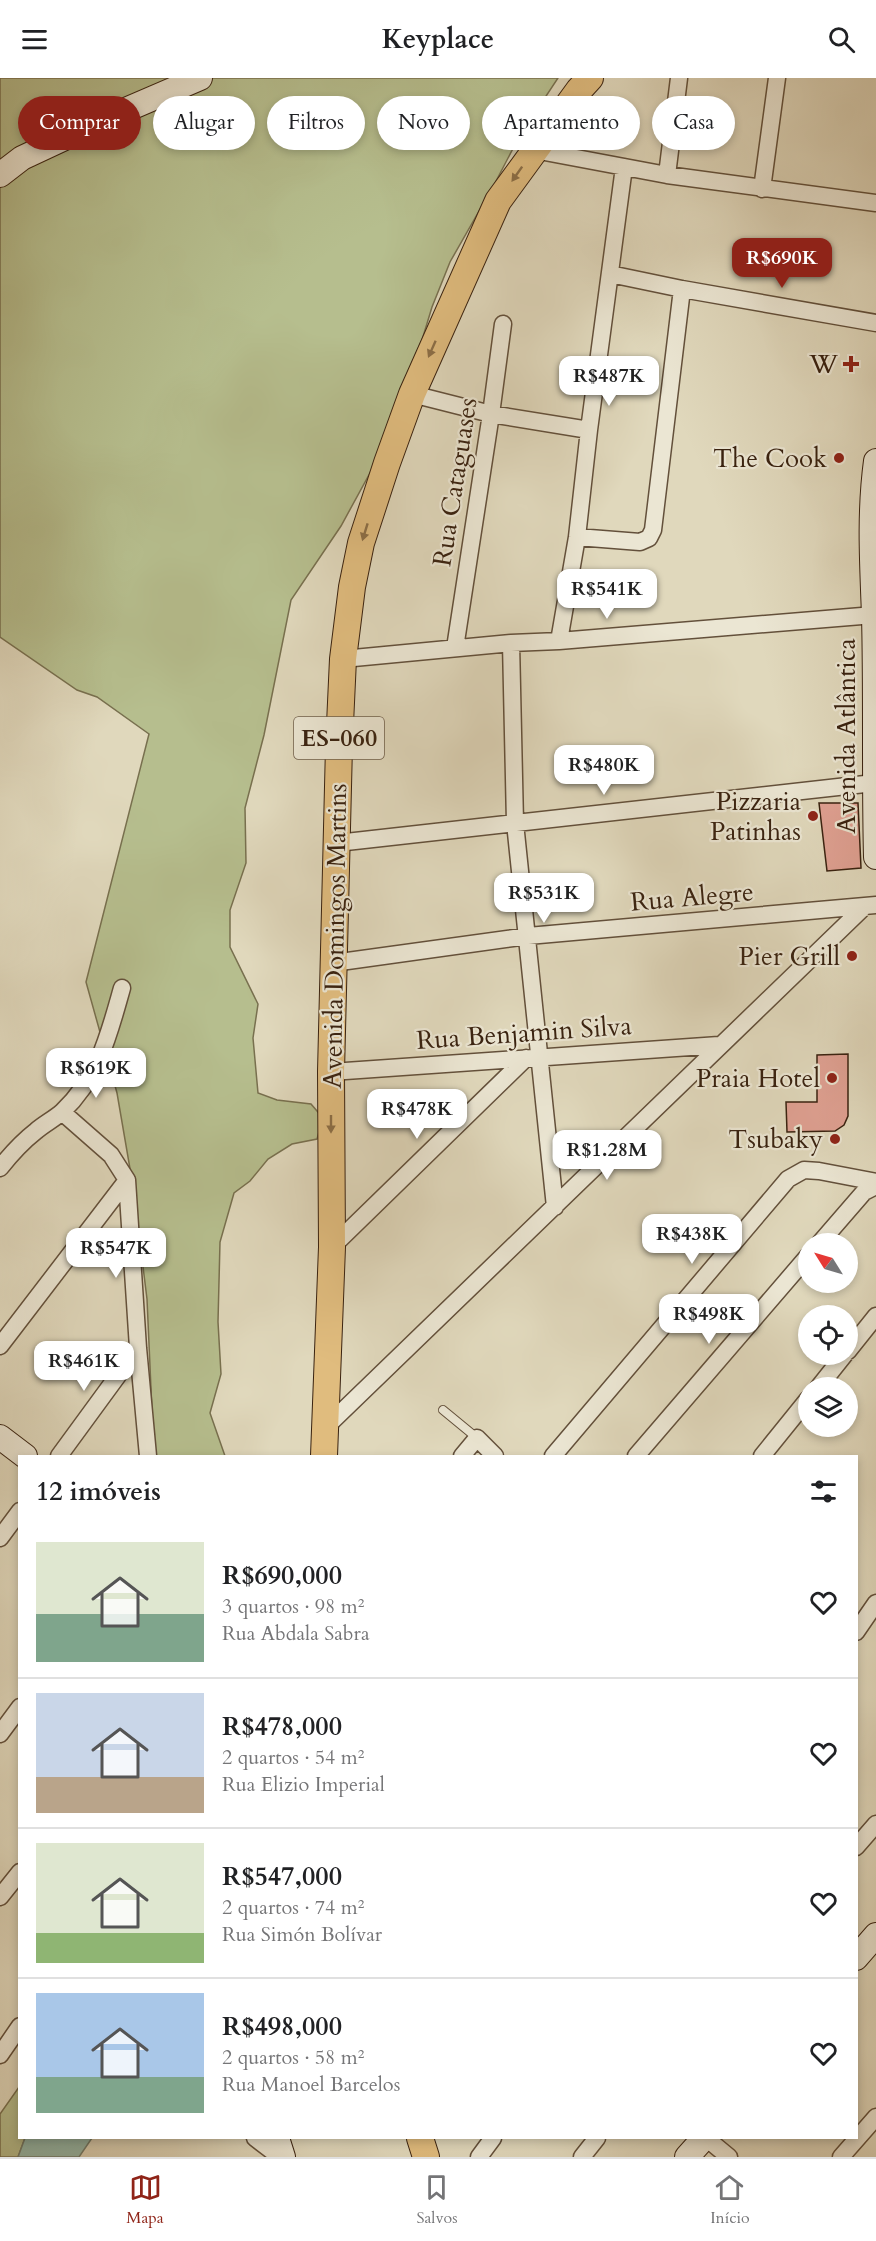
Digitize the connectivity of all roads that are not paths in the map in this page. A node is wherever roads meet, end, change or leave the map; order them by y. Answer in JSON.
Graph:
{"nodes":[{"id":1,"x":200,"y":78,"type":"edge"},
{"id":2,"x":590,"y":78,"type":"edge"},
{"id":3,"x":679,"y":78,"type":"edge"},
{"id":4,"x":777,"y":78,"type":"edge"},
{"id":5,"x":574,"y":96,"type":"edge"},
{"id":6,"x":534,"y":150,"type":"joint"},
{"id":7,"x":624,"y":167,"type":"junction"},
{"id":8,"x":0,"y":175,"type":"edge"},
{"id":9,"x":667,"y":175,"type":"junction"},
{"id":10,"x":762,"y":189,"type":"junction"},
{"id":11,"x":876,"y":203,"type":"edge"},
{"id":12,"x":610,"y":274,"type":"junction"},
{"id":13,"x":682,"y":289,"type":"junction"},
{"id":14,"x":876,"y":323,"type":"edge"},
{"id":15,"x":503,"y":324,"type":"dead end"},
{"id":16,"x":412,"y":394,"type":"junction"},
{"id":17,"x":491,"y":414,"type":"junction"},
{"id":18,"x":589,"y":430,"type":"junction"},
{"id":19,"x":876,"y":461,"type":"edge"},
{"id":20,"x":577,"y":537,"type":"junction"},
{"id":21,"x":875,"y":615,"type":"edge"},
{"id":22,"x":559,"y":641,"type":"junction"},
{"id":23,"x":511,"y":643,"type":"junction"},
{"id":24,"x":455,"y":648,"type":"junction"},
{"id":25,"x":343,"y":659,"type":"junction"},
{"id":26,"x":874,"y":783,"type":"junction"},
{"id":27,"x":515,"y":823,"type":"junction"},
{"id":28,"x":337,"y":843,"type":"junction"},
{"id":29,"x":876,"y":857,"type":"edge"},
{"id":30,"x":869,"y":907,"type":"edge"},
{"id":31,"x":528,"y":936,"type":"junction"},
{"id":32,"x":333,"y":963,"type":"junction"},
{"id":33,"x":122,"y":988,"type":"dead end"},
{"id":34,"x":719,"y":1045,"type":"junction"},
{"id":35,"x":533,"y":1058,"type":"junction"},
{"id":36,"x":331,"y":1072,"type":"junction"},
{"id":37,"x":62,"y":1112,"type":"junction"},
{"id":38,"x":0,"y":1168,"type":"edge"},
{"id":39,"x":127,"y":1180,"type":"junction"},
{"id":40,"x":876,"y":1184,"type":"edge"},
{"id":41,"x":555,"y":1207,"type":"junction"},
{"id":42,"x":829,"y":1233,"type":"edge"},
{"id":43,"x":332,"y":1247,"type":"junction"},
{"id":44,"x":798,"y":1268,"type":"edge"},
{"id":45,"x":876,"y":1316,"type":"edge"},
{"id":46,"x":858,"y":1338,"type":"edge"},
{"id":47,"x":0,"y":1346,"type":"edge"},
{"id":48,"x":138,"y":1348,"type":"junction"},
{"id":49,"x":836,"y":1365,"type":"edge"},
{"id":50,"x":827,"y":1377,"type":"edge"},
{"id":51,"x":443,"y":1410,"type":"dead end"},
{"id":52,"x":798,"y":1411,"type":"edge"},
{"id":53,"x":325,"y":1428,"type":"junction"},
{"id":54,"x":0,"y":1437,"type":"edge"},
{"id":55,"x":477,"y":1438,"type":"junction"},
{"id":56,"x":24,"y":1455,"type":"edge"},
{"id":57,"x":60,"y":1455,"type":"edge"},
{"id":58,"x":147,"y":1455,"type":"edge"},
{"id":59,"x":324,"y":1455,"type":"edge"},
{"id":60,"x":463,"y":1455,"type":"edge"},
{"id":61,"x":494,"y":1455,"type":"edge"},
{"id":62,"x":554,"y":1455,"type":"edge"},
{"id":63,"x":637,"y":1455,"type":"edge"},
{"id":64,"x":763,"y":1455,"type":"edge"},
{"id":65,"x":18,"y":1514,"type":"edge"},
{"id":66,"x":0,"y":1538,"type":"edge"},
{"id":67,"x":876,"y":1604,"type":"edge"},
{"id":68,"x":858,"y":1629,"type":"edge"},
{"id":69,"x":18,"y":1710,"type":"edge"},
{"id":70,"x":0,"y":1734,"type":"edge"},
{"id":71,"x":876,"y":1824,"type":"edge"},
{"id":72,"x":858,"y":1845,"type":"edge"},
{"id":73,"x":18,"y":1874,"type":"edge"},
{"id":74,"x":0,"y":1897,"type":"edge"},
{"id":75,"x":876,"y":1935,"type":"edge"},
{"id":76,"x":858,"y":1956,"type":"edge"},
{"id":77,"x":18,"y":2029,"type":"edge"},
{"id":78,"x":0,"y":2055,"type":"edge"},
{"id":79,"x":876,"y":2117,"type":"edge"},
{"id":80,"x":858,"y":2138,"type":"edge"},
{"id":81,"x":256,"y":2139,"type":"edge"},
{"id":82,"x":277,"y":2139,"type":"edge"},
{"id":83,"x":420,"y":2139,"type":"edge"},
{"id":84,"x":492,"y":2139,"type":"edge"},
{"id":85,"x":596,"y":2139,"type":"edge"},
{"id":86,"x":704,"y":2139,"type":"edge"},
{"id":87,"x":706,"y":2139,"type":"edge"},
{"id":88,"x":857,"y":2139,"type":"edge"},
{"id":89,"x":282,"y":2157,"type":"edge"},
{"id":90,"x":426,"y":2157,"type":"edge"},
{"id":91,"x":479,"y":2157,"type":"edge"},
{"id":92,"x":582,"y":2157,"type":"edge"},
{"id":93,"x":687,"y":2157,"type":"edge"},
{"id":94,"x":729,"y":2157,"type":"edge"},
{"id":95,"x":841,"y":2157,"type":"edge"}],
"edges":[{"from":1,"to":8,"type":"street"},
{"from":2,"to":5,"type":"main road","name":"Avenida Domingos Martins","number":"ES-060"},
{"from":3,"to":9,"type":"street"},
{"from":4,"to":10,"type":"street"},
{"from":6,"to":7,"type":"street"},
{"from":6,"to":16,"type":"main road","name":"Avenida Domingos Martins","number":"ES-060","one_way":true},
{"from":7,"to":9,"type":"street"},
{"from":7,"to":12,"type":"street"},
{"from":9,"to":10,"type":"street"},
{"from":10,"to":11,"type":"street"},
{"from":12,"to":13,"type":"street"},
{"from":12,"to":18,"type":"street"},
{"from":13,"to":14,"type":"street"},
{"from":13,"to":20,"type":"street"},
{"from":15,"to":17,"type":"street","name":"Rua Cataguases"},
{"from":16,"to":17,"type":"street"},
{"from":16,"to":25,"type":"main road","name":"Avenida Domingos Martins","number":"ES-060","one_way":true},
{"from":17,"to":18,"type":"street"},
{"from":17,"to":24,"type":"street","name":"Rua Cataguases"},
{"from":18,"to":20,"type":"street"},
{"from":19,"to":21,"type":"street","name":"Avenida Atlântica"},
{"from":20,"to":22,"type":"street"},
{"from":21,"to":22,"type":"street"},
{"from":21,"to":26,"type":"street","name":"Avenida Atlântica"},
{"from":22,"to":23,"type":"street"},
{"from":23,"to":24,"type":"street"},
{"from":23,"to":27,"type":"street"},
{"from":24,"to":25,"type":"street"},
{"from":25,"to":28,"type":"main road","name":"Avenida Domingos Martins","number":"ES-060"},
{"from":26,"to":27,"type":"street"},
{"from":26,"to":29,"type":"street","name":"Avenida Atlântica"},
{"from":27,"to":28,"type":"street"},
{"from":27,"to":31,"type":"street"},
{"from":28,"to":32,"type":"main road","name":"Avenida Domingos Martins","number":"ES-060"},
{"from":30,"to":31,"type":"street","name":"Rua Alegre"},
{"from":30,"to":34,"type":"street"},
{"from":31,"to":32,"type":"street","name":"Rua Alegre"},
{"from":31,"to":35,"type":"street"},
{"from":32,"to":36,"type":"main road","name":"Avenida Domingos Martins","number":"ES-060"},
{"from":33,"to":37,"type":"street"},
{"from":34,"to":35,"type":"street","name":"Rua Benjamin Silva"},
{"from":34,"to":41,"type":"street"},
{"from":35,"to":36,"type":"street","name":"Rua Benjamin Silva"},
{"from":35,"to":41,"type":"street"},
{"from":35,"to":43,"type":"street"},
{"from":36,"to":43,"type":"main road","name":"Avenida Domingos Martins","number":"ES-060","one_way":true},
{"from":37,"to":38,"type":"street"},
{"from":37,"to":39,"type":"street"},
{"from":39,"to":47,"type":"street"},
{"from":39,"to":48,"type":"street"},
{"from":40,"to":42,"type":"street"},
{"from":40,"to":62,"type":"street"},
{"from":41,"to":53,"type":"street"},
{"from":43,"to":53,"type":"main road","name":"Avenida Domingos Martins","number":"ES-060"},
{"from":44,"to":63,"type":"street"},
{"from":45,"to":46,"type":"street"},
{"from":48,"to":57,"type":"street"},
{"from":48,"to":58,"type":"street"},
{"from":49,"to":50,"type":"street"},
{"from":51,"to":55,"type":"lane"},
{"from":52,"to":64,"type":"street"},
{"from":53,"to":59,"type":"main road","name":"Avenida Domingos Martins","number":"ES-060"},
{"from":54,"to":56,"type":"street"},
{"from":55,"to":60,"type":"street"},
{"from":55,"to":61,"type":"street"},
{"from":65,"to":66,"type":"street"},
{"from":67,"to":68,"type":"street"},
{"from":69,"to":70,"type":"street"},
{"from":71,"to":72,"type":"street"},
{"from":73,"to":74,"type":"street"},
{"from":75,"to":76,"type":"street"},
{"from":77,"to":78,"type":"street"},
{"from":79,"to":80,"type":"street"},
{"from":81,"to":89,"type":"street"},
{"from":82,"to":89,"type":"street"},
{"from":83,"to":90,"type":"main road"},
{"from":84,"to":91,"type":"street"},
{"from":85,"to":92,"type":"street"},
{"from":86,"to":93,"type":"street"},
{"from":87,"to":94,"type":"street"},
{"from":88,"to":95,"type":"street"}]}
